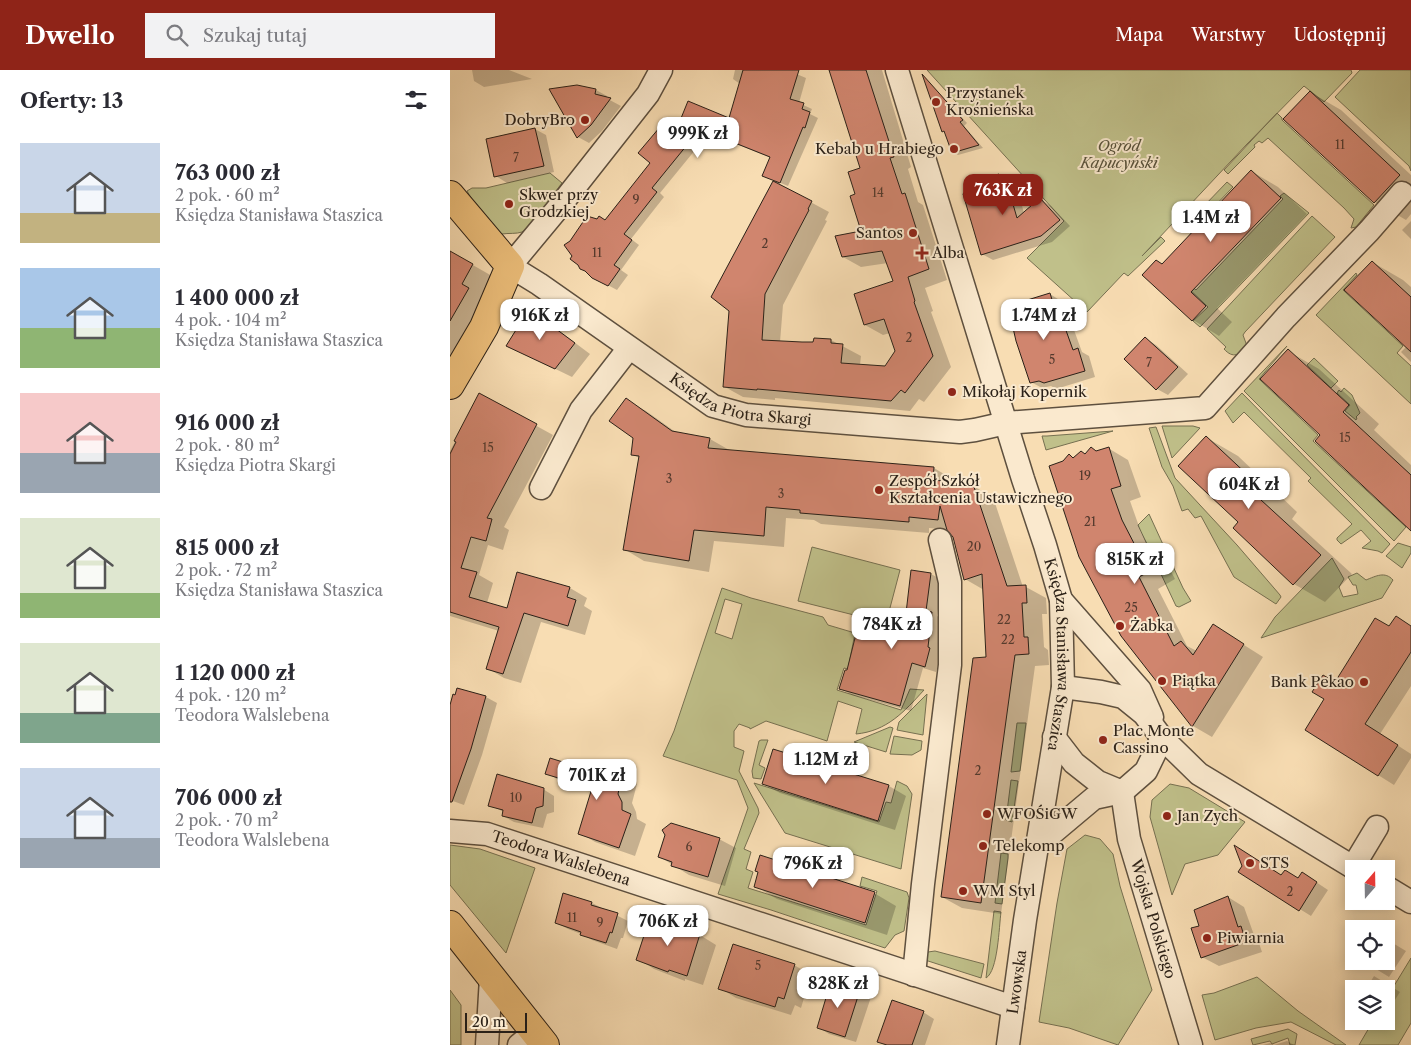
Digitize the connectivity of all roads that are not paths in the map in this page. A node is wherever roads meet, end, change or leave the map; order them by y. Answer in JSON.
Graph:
{"nodes":[{"id":1,"x":660,"y":70,"type":"edge"},
{"id":2,"x":897,"y":70,"type":"edge"},
{"id":3,"x":1402,"y":193,"type":"dead end"},
{"id":4,"x":450,"y":195,"type":"edge"},
{"id":5,"x":510,"y":266,"type":"junction"},
{"id":6,"x":629,"y":348,"type":"junction"},
{"id":7,"x":450,"y":385,"type":"edge"},
{"id":8,"x":1006,"y":423,"type":"junction"},
{"id":9,"x":541,"y":488,"type":"dead end"},
{"id":10,"x":940,"y":540,"type":"dead end"},
{"id":11,"x":1061,"y":600,"type":"junction"},
{"id":12,"x":1063,"y":688,"type":"junction"},
{"id":13,"x":1054,"y":737,"type":"junction"},
{"id":14,"x":1162,"y":738,"type":"junction"},
{"id":15,"x":1122,"y":792,"type":"junction"},
{"id":16,"x":1377,"y":827,"type":"dead end"},
{"id":17,"x":450,"y":831,"type":"edge"},
{"id":18,"x":1038,"y":845,"type":"junction"},
{"id":19,"x":1358,"y":860,"type":"edge"},
{"id":20,"x":1345,"y":863,"type":"edge"},
{"id":21,"x":1395,"y":892,"type":"edge"},
{"id":22,"x":1411,"y":902,"type":"edge"},
{"id":23,"x":1025,"y":920,"type":"joint"},
{"id":24,"x":450,"y":925,"type":"edge"},
{"id":25,"x":914,"y":975,"type":"junction"},
{"id":26,"x":491,"y":978,"type":"junction"},
{"id":27,"x":1013,"y":1007,"type":"junction"},
{"id":28,"x":533,"y":1041,"type":"edge"},
{"id":29,"x":487,"y":1045,"type":"edge"},
{"id":30,"x":1008,"y":1045,"type":"edge"},
{"id":31,"x":1191,"y":1045,"type":"edge"}],
"edges":[{"from":1,"to":5,"type":"street"},
{"from":2,"to":8,"type":"street","name":"Księdza Stanisława Staszica"},
{"from":3,"to":8,"type":"street"},
{"from":4,"to":5,"type":"main road"},
{"from":5,"to":6,"type":"street","name":"Księdza Piotra Skargi"},
{"from":5,"to":7,"type":"main road"},
{"from":6,"to":8,"type":"street","name":"Księdza Piotra Skargi"},
{"from":6,"to":9,"type":"street"},
{"from":8,"to":11,"type":"street","name":"Księdza Stanisława Staszica"},
{"from":10,"to":25,"type":"street"},
{"from":11,"to":12,"type":"street","name":"Księdza Stanisława Staszica"},
{"from":11,"to":14,"type":"street"},
{"from":12,"to":13,"type":"street","name":"Księdza Stanisława Staszica"},
{"from":12,"to":14,"type":"street"},
{"from":13,"to":15,"type":"street"},
{"from":13,"to":18,"type":"street","name":"Księdza Stanisława Staszica"},
{"from":14,"to":15,"type":"street"},
{"from":14,"to":20,"type":"street"},
{"from":15,"to":18,"type":"street"},
{"from":15,"to":31,"type":"street","name":"Wojska Polskiego"},
{"from":16,"to":19,"type":"street"},
{"from":17,"to":25,"type":"street","name":"Teodora Walslebena"},
{"from":18,"to":23,"type":"street","name":"Księdza Stanisława Staszica"},
{"from":21,"to":22,"type":"street"},
{"from":23,"to":27,"type":"street","name":"Lwowska"},
{"from":24,"to":26,"type":"main road"},
{"from":25,"to":27,"type":"street","name":"Teodora Walslebena"},
{"from":26,"to":28,"type":"main road"},
{"from":26,"to":29,"type":"street"},
{"from":27,"to":30,"type":"street","name":"Lwowska"}]}
